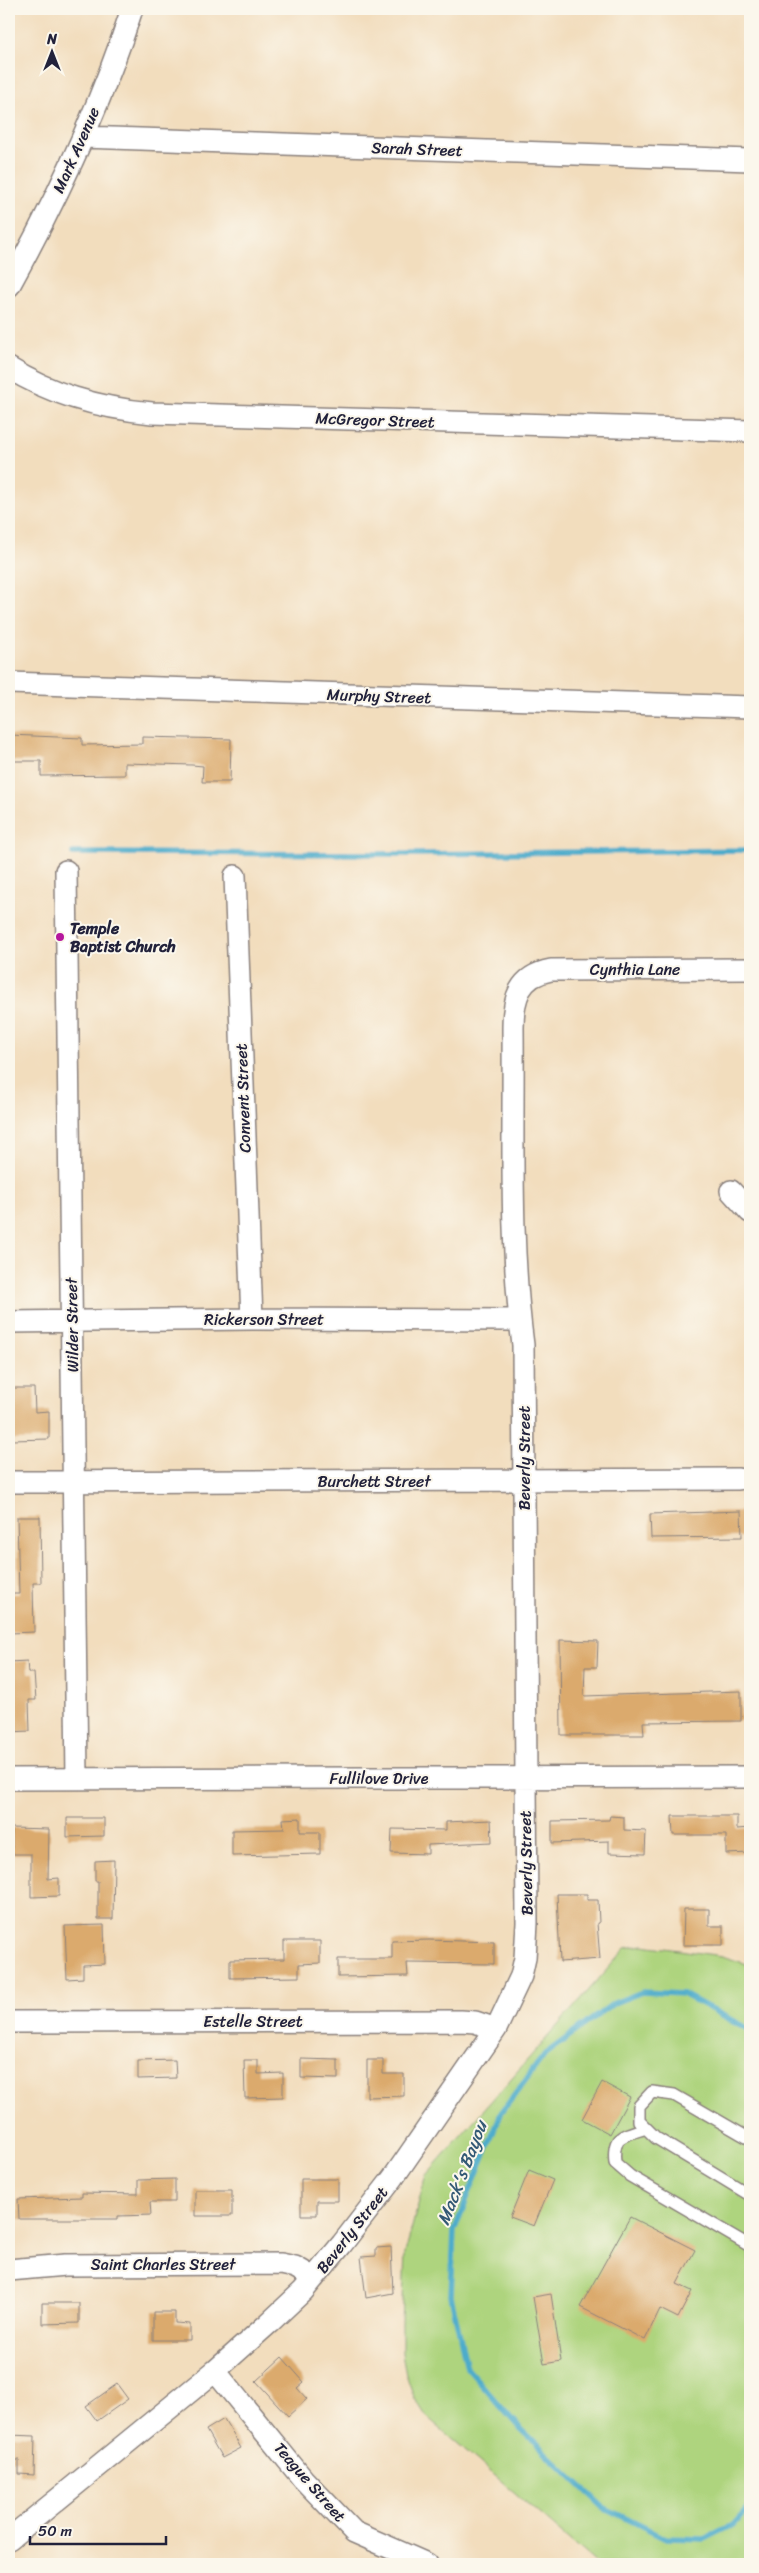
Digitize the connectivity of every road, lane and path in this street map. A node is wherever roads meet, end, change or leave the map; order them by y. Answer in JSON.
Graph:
{"nodes":[{"id":1,"x":132,"y":9,"type":"edge"},
{"id":2,"x":83,"y":138,"type":"junction"},
{"id":3,"x":750,"y":160,"type":"edge"},
{"id":4,"x":9,"y":286,"type":"edge"},
{"id":5,"x":9,"y":368,"type":"edge"},
{"id":6,"x":750,"y":431,"type":"edge"},
{"id":7,"x":9,"y":683,"type":"edge"},
{"id":8,"x":750,"y":707,"type":"edge"},
{"id":9,"x":66,"y":871,"type":"dead end"},
{"id":10,"x":235,"y":876,"type":"dead end"},
{"id":11,"x":750,"y":969,"type":"edge"},
{"id":12,"x":524,"y":983,"type":"joint"},
{"id":13,"x":731,"y":1191,"type":"dead end"},
{"id":14,"x":750,"y":1212,"type":"edge"},
{"id":15,"x":252,"y":1319,"type":"junction"},
{"id":16,"x":518,"y":1320,"type":"junction"},
{"id":17,"x":9,"y":1322,"type":"edge"},
{"id":18,"x":73,"y":1322,"type":"junction"},
{"id":19,"x":738,"y":1479,"type":"dead end"},
{"id":20,"x":524,"y":1480,"type":"junction"},
{"id":21,"x":9,"y":1482,"type":"edge"},
{"id":22,"x":74,"y":1482,"type":"junction"},
{"id":23,"x":525,"y":1777,"type":"junction"},
{"id":24,"x":750,"y":1777,"type":"edge"},
{"id":25,"x":9,"y":1779,"type":"edge"},
{"id":26,"x":76,"y":1779,"type":"junction"},
{"id":27,"x":9,"y":2022,"type":"edge"},
{"id":28,"x":496,"y":2029,"type":"junction"},
{"id":29,"x":646,"y":2128,"type":"junction"},
{"id":30,"x":750,"y":2139,"type":"edge"},
{"id":31,"x":750,"y":2195,"type":"edge"},
{"id":32,"x":750,"y":2246,"type":"edge"},
{"id":33,"x":9,"y":2270,"type":"edge"},
{"id":34,"x":314,"y":2278,"type":"junction"},
{"id":35,"x":215,"y":2371,"type":"junction"},
{"id":36,"x":9,"y":2539,"type":"edge"},
{"id":37,"x":427,"y":2564,"type":"edge"}],
"edges":[{"from":1,"to":2,"type":"street","name":"Mark Avenue"},
{"from":2,"to":3,"type":"street","name":"Sarah Street"},
{"from":2,"to":4,"type":"street","name":"Mark Avenue"},
{"from":5,"to":6,"type":"street","name":"McGregor Street"},
{"from":7,"to":8,"type":"street","name":"Murphy Street"},
{"from":9,"to":18,"type":"street","name":"Wilder Street"},
{"from":10,"to":15,"type":"street","name":"Convent Street"},
{"from":11,"to":12,"type":"street","name":"Cynthia Lane"},
{"from":12,"to":16,"type":"street","name":"Beverly Street"},
{"from":13,"to":14,"type":"street"},
{"from":15,"to":16,"type":"street","name":"Rickerson Street"},
{"from":15,"to":18,"type":"street","name":"Rickerson Street"},
{"from":16,"to":20,"type":"street","name":"Beverly Street"},
{"from":17,"to":18,"type":"street","name":"Rickerson Street"},
{"from":18,"to":22,"type":"street","name":"Wilder Street"},
{"from":19,"to":20,"type":"street","name":"Burchett Street"},
{"from":20,"to":22,"type":"street","name":"Burchett Street"},
{"from":20,"to":23,"type":"street","name":"Beverly Street"},
{"from":21,"to":22,"type":"street","name":"Burchett Street"},
{"from":22,"to":26,"type":"street","name":"Wilder Street"},
{"from":23,"to":24,"type":"street","name":"Fullilove Drive"},
{"from":23,"to":26,"type":"street","name":"Fullilove Drive"},
{"from":23,"to":28,"type":"street","name":"Beverly Street"},
{"from":25,"to":26,"type":"street","name":"Fullilove Drive"},
{"from":27,"to":28,"type":"street","name":"Estelle Street"},
{"from":28,"to":34,"type":"street","name":"Beverly Street"},
{"from":29,"to":30,"type":"lane"},
{"from":29,"to":31,"type":"lane"},
{"from":29,"to":32,"type":"lane"},
{"from":33,"to":34,"type":"street","name":"Saint Charles Street"},
{"from":34,"to":35,"type":"street","name":"Beverly Street"},
{"from":35,"to":36,"type":"street","name":"Beverly Street"},
{"from":35,"to":37,"type":"street","name":"Teague Street"}]}
